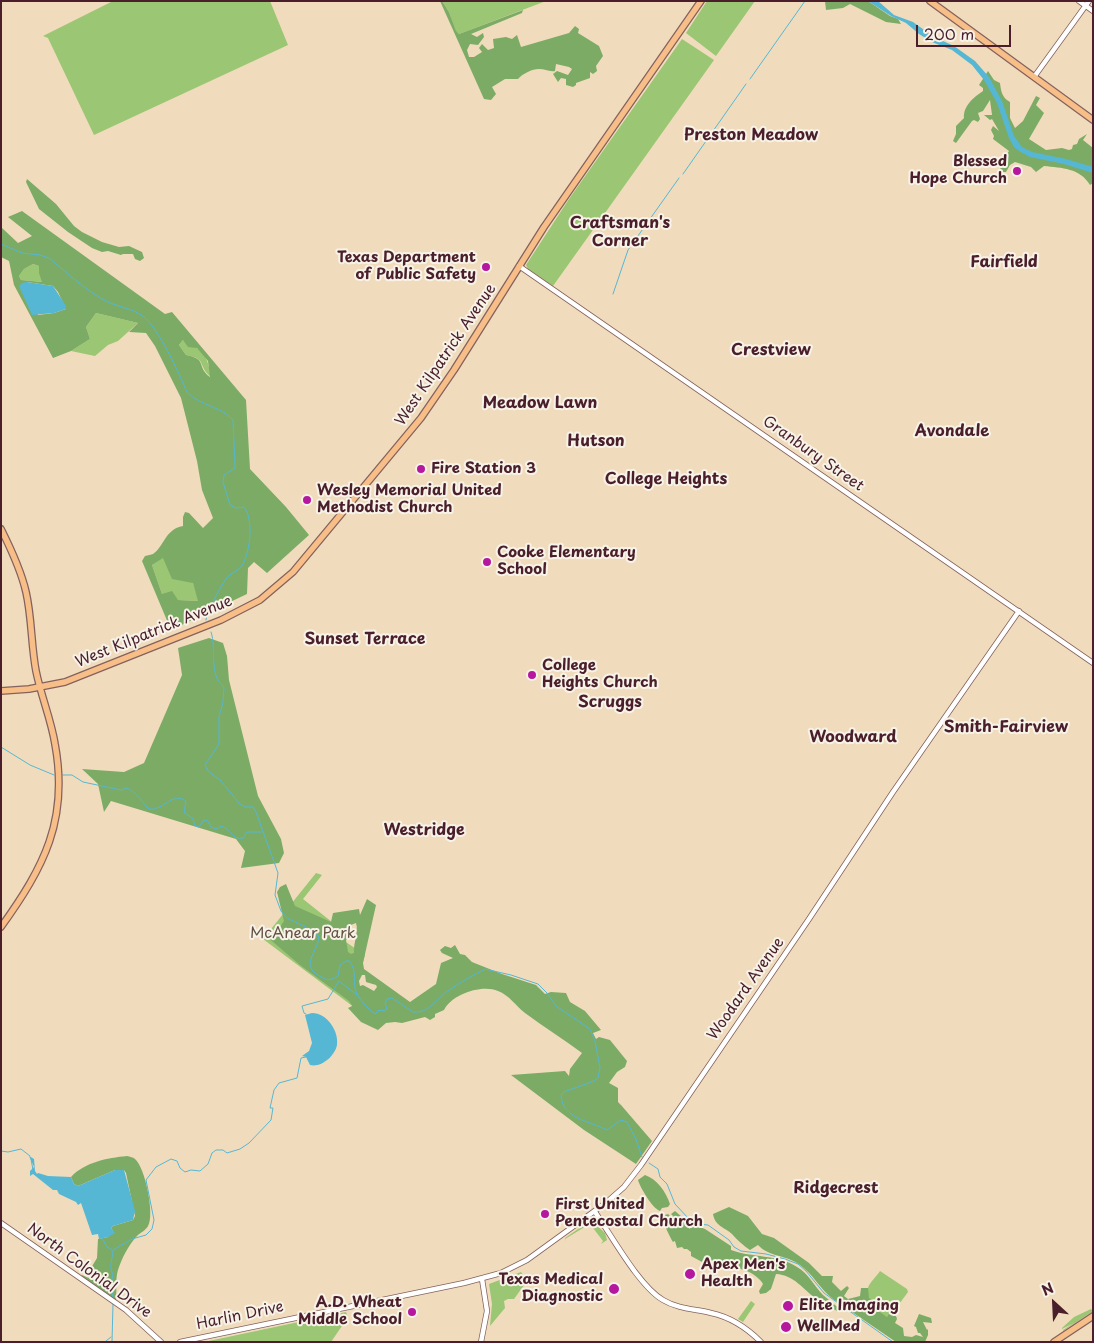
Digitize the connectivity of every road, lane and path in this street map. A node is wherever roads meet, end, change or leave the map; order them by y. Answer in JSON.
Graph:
{"nodes":[{"id":1,"x":701,"y":1,"type":"edge"},
{"id":2,"x":930,"y":1,"type":"edge"},
{"id":3,"x":1079,"y":1,"type":"edge"},
{"id":4,"x":1087,"y":4,"type":"edge"},
{"id":5,"x":1093,"y":11,"type":"edge"},
{"id":6,"x":1034,"y":77,"type":"junction"},
{"id":7,"x":1093,"y":120,"type":"edge"},
{"id":8,"x":519,"y":266,"type":"junction"},
{"id":9,"x":1,"y":529,"type":"edge"},
{"id":10,"x":1019,"y":611,"type":"junction"},
{"id":11,"x":1093,"y":663,"type":"edge"},
{"id":12,"x":40,"y":687,"type":"junction"},
{"id":13,"x":1,"y":691,"type":"edge"},
{"id":14,"x":1,"y":927,"type":"edge"},
{"id":15,"x":595,"y":1212,"type":"junction"},
{"id":16,"x":1,"y":1223,"type":"edge"},
{"id":17,"x":482,"y":1279,"type":"junction"},
{"id":18,"x":1093,"y":1316,"type":"edge"},
{"id":19,"x":161,"y":1342,"type":"edge"},
{"id":20,"x":180,"y":1342,"type":"edge"},
{"id":21,"x":481,"y":1342,"type":"edge"},
{"id":22,"x":761,"y":1342,"type":"edge"},
{"id":23,"x":1054,"y":1342,"type":"edge"}],
"edges":[{"from":1,"to":8,"type":"main road","name":"West Kilpatrick Avenue"},
{"from":2,"to":6,"type":"main road"},
{"from":3,"to":4,"type":"street"},
{"from":4,"to":5,"type":"street"},
{"from":4,"to":6,"type":"street"},
{"from":6,"to":7,"type":"main road"},
{"from":8,"to":10,"type":"street","name":"Granbury Street"},
{"from":8,"to":12,"type":"main road","name":"West Kilpatrick Avenue"},
{"from":9,"to":12,"type":"main road"},
{"from":10,"to":11,"type":"street","name":"Granbury Street"},
{"from":10,"to":15,"type":"street","name":"Woodard Avenue"},
{"from":12,"to":13,"type":"main road","name":"West Kilpatrick Avenue"},
{"from":12,"to":14,"type":"main road"},
{"from":15,"to":17,"type":"street","name":"Woodard Avenue"},
{"from":15,"to":22,"type":"street"},
{"from":16,"to":19,"type":"street","name":"North Colonial Drive"},
{"from":17,"to":20,"type":"street","name":"Harlin Drive"},
{"from":17,"to":21,"type":"street"},
{"from":18,"to":23,"type":"main road"}]}
